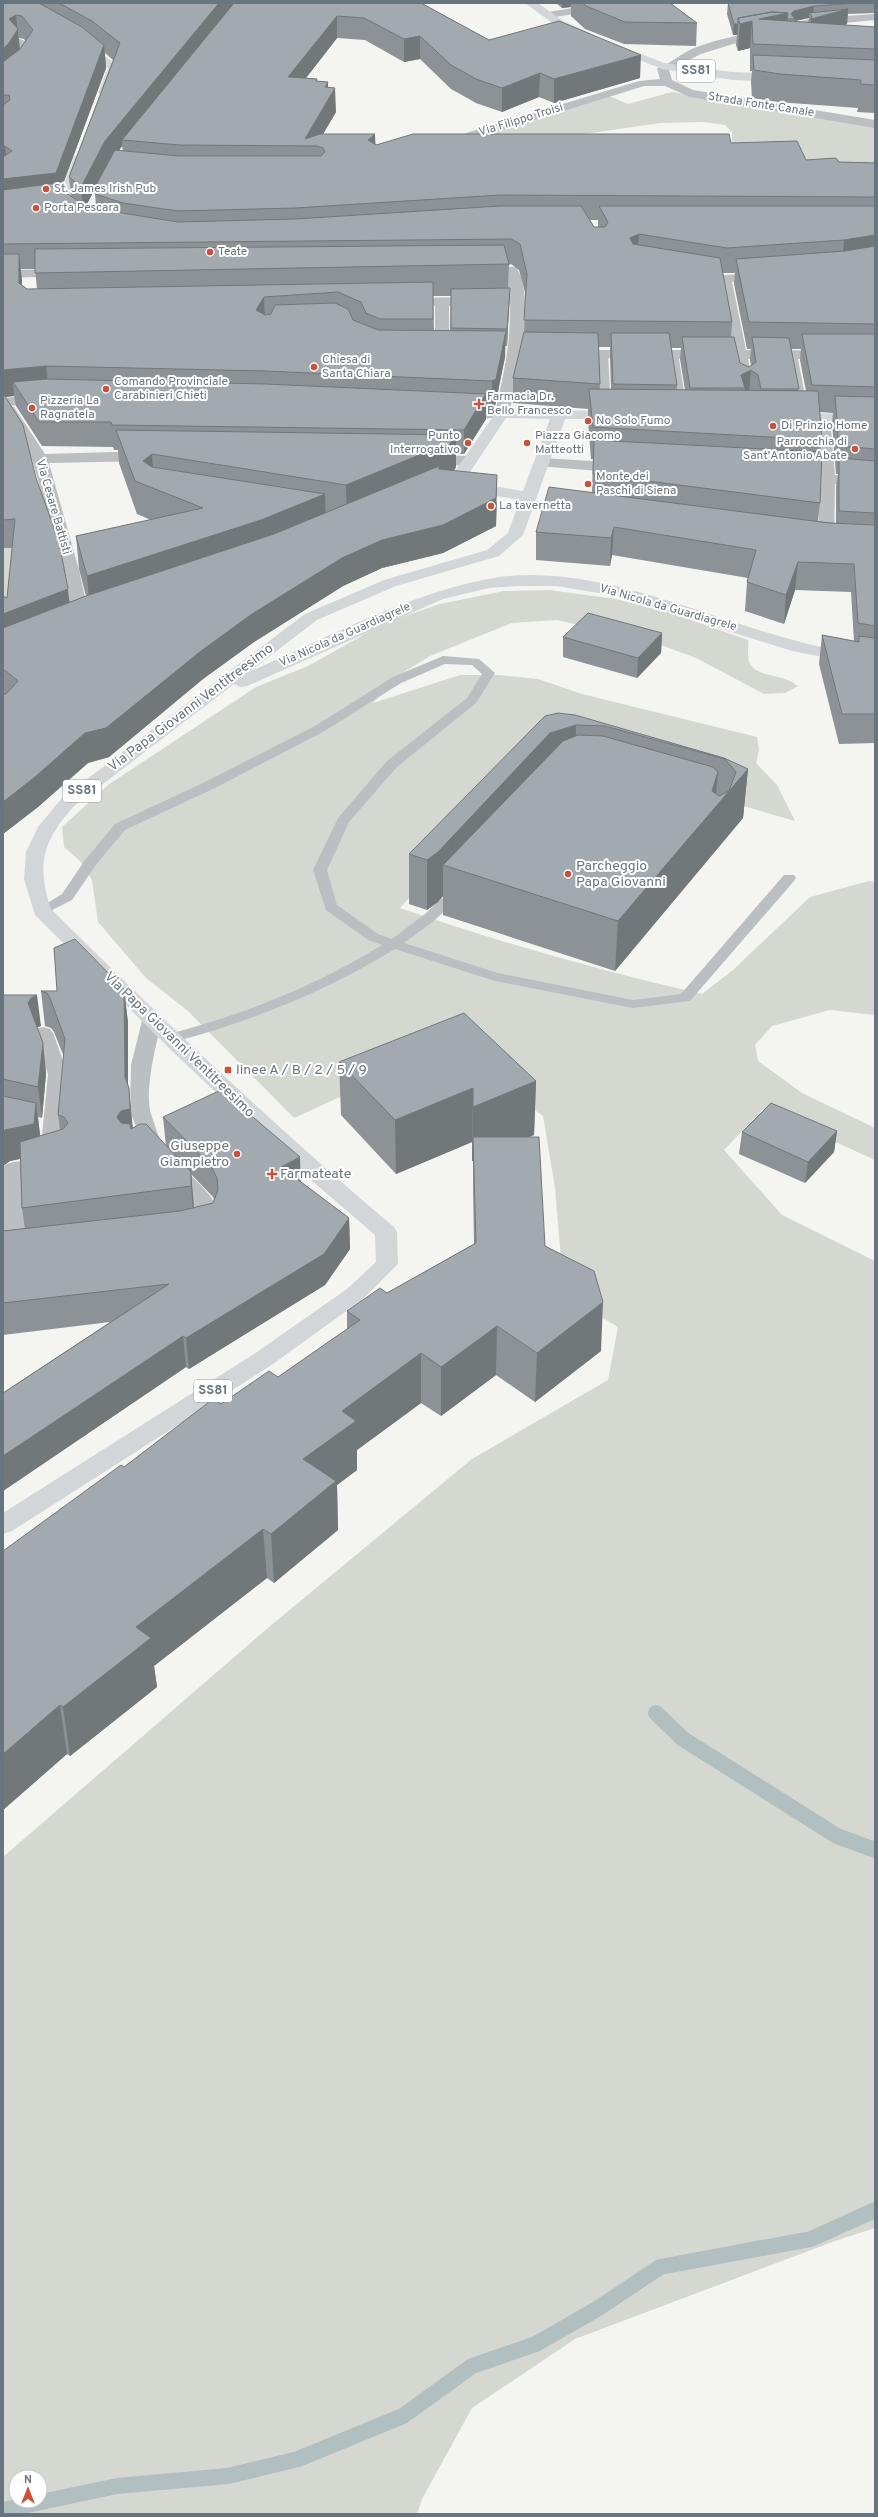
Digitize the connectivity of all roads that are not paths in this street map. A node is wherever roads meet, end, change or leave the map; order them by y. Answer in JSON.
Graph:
{"nodes":[{"id":1,"x":531,"y":3,"type":"edge"},
{"id":2,"x":626,"y":3,"type":"edge"},
{"id":3,"x":548,"y":15,"type":"junction"},
{"id":4,"x":875,"y":17,"type":"edge"},
{"id":5,"x":69,"y":36,"type":"edge"},
{"id":6,"x":19,"y":42,"type":"edge"},
{"id":7,"x":666,"y":66,"type":"junction"},
{"id":8,"x":795,"y":79,"type":"edge"},
{"id":9,"x":3,"y":82,"type":"edge"},
{"id":10,"x":667,"y":82,"type":"junction"},
{"id":11,"x":100,"y":103,"type":"edge"},
{"id":12,"x":875,"y":124,"type":"edge"},
{"id":13,"x":84,"y":146,"type":"edge"},
{"id":14,"x":435,"y":146,"type":"edge"},
{"id":15,"x":64,"y":202,"type":"junction"},
{"id":16,"x":50,"y":204,"type":"edge"},
{"id":17,"x":90,"y":220,"type":"edge"},
{"id":18,"x":463,"y":270,"type":"edge"},
{"id":19,"x":3,"y":271,"type":"edge"},
{"id":20,"x":681,"y":272,"type":"edge"},
{"id":21,"x":77,"y":273,"type":"edge"},
{"id":22,"x":30,"y":274,"type":"junction"},
{"id":23,"x":779,"y":275,"type":"edge"},
{"id":24,"x":725,"y":279,"type":"junction"},
{"id":25,"x":30,"y":288,"type":"edge"},
{"id":26,"x":518,"y":300,"type":"junction"},
{"id":27,"x":442,"y":301,"type":"junction"},
{"id":28,"x":391,"y":303,"type":"edge"},
{"id":29,"x":428,"y":352,"type":"edge"},
{"id":30,"x":442,"y":352,"type":"junction"},
{"id":31,"x":458,"y":353,"type":"edge"},
{"id":32,"x":508,"y":353,"type":"junction"},
{"id":33,"x":673,"y":353,"type":"junction"},
{"id":34,"x":741,"y":353,"type":"junction"},
{"id":35,"x":531,"y":354,"type":"edge"},
{"id":36,"x":555,"y":354,"type":"edge"},
{"id":37,"x":603,"y":354,"type":"junction"},
{"id":38,"x":792,"y":354,"type":"junction"},
{"id":39,"x":875,"y":354,"type":"edge"},
{"id":40,"x":746,"y":384,"type":"edge"},
{"id":41,"x":57,"y":398,"type":"edge"},
{"id":42,"x":4,"y":402,"type":"edge"},
{"id":43,"x":439,"y":412,"type":"edge"},
{"id":44,"x":502,"y":414,"type":"junction"},
{"id":45,"x":559,"y":415,"type":"junction"},
{"id":46,"x":606,"y":415,"type":"junction"},
{"id":47,"x":629,"y":416,"type":"edge"},
{"id":48,"x":668,"y":416,"type":"edge"},
{"id":49,"x":683,"y":416,"type":"junction"},
{"id":50,"x":698,"y":416,"type":"edge"},
{"id":51,"x":774,"y":417,"type":"edge"},
{"id":52,"x":804,"y":417,"type":"junction"},
{"id":53,"x":824,"y":418,"type":"junction"},
{"id":54,"x":875,"y":418,"type":"edge"},
{"id":55,"x":164,"y":456,"type":"edge"},
{"id":56,"x":40,"y":459,"type":"junction"},
{"id":57,"x":406,"y":460,"type":"edge"},
{"id":58,"x":469,"y":461,"type":"junction"},
{"id":59,"x":543,"y":463,"type":"junction"},
{"id":60,"x":641,"y":469,"type":"edge"},
{"id":61,"x":773,"y":476,"type":"edge"},
{"id":62,"x":828,"y":479,"type":"junction"},
{"id":63,"x":875,"y":482,"type":"edge"},
{"id":64,"x":528,"y":501,"type":"junction"},
{"id":65,"x":590,"y":513,"type":"edge"},
{"id":66,"x":810,"y":542,"type":"edge"},
{"id":67,"x":82,"y":621,"type":"edge"},
{"id":68,"x":875,"y":662,"type":"edge"},
{"id":69,"x":194,"y":706,"type":"junction"},
{"id":70,"x":789,"y":878,"type":"dead end"},
{"id":71,"x":465,"y":883,"type":"edge"},
{"id":72,"x":42,"y":912,"type":"junction"},
{"id":73,"x":152,"y":1021,"type":"junction"},
{"id":74,"x":44,"y":1033,"type":"dead end"},
{"id":75,"x":170,"y":1038,"type":"junction"},
{"id":76,"x":30,"y":1124,"type":"edge"},
{"id":77,"x":51,"y":1129,"type":"junction"},
{"id":78,"x":155,"y":1151,"type":"junction"},
{"id":79,"x":133,"y":1152,"type":"edge"},
{"id":80,"x":183,"y":1234,"type":"edge"},
{"id":81,"x":38,"y":1251,"type":"edge"},
{"id":82,"x":9,"y":1254,"type":"edge"},
{"id":83,"x":3,"y":1524,"type":"edge"}],
"edges":[{"from":1,"to":3,"type":"main road","number":"SS81"},
{"from":2,"to":3,"type":"street"},
{"from":3,"to":7,"type":"main road","number":"SS81"},
{"from":4,"to":7,"type":"street"},
{"from":5,"to":11,"type":"main road"},
{"from":6,"to":9,"type":"street"},
{"from":7,"to":8,"type":"main road","number":"SS81"},
{"from":7,"to":10,"type":"street"},
{"from":10,"to":12,"type":"street","name":"Strada Fonte Canale"},
{"from":10,"to":14,"type":"street","name":"Via Filippo Troisi"},
{"from":13,"to":15,"type":"main road"},
{"from":15,"to":16,"type":"street"},
{"from":15,"to":17,"type":"main road"},
{"from":18,"to":26,"type":"street"},
{"from":19,"to":22,"type":"street"},
{"from":20,"to":24,"type":"street"},
{"from":21,"to":22,"type":"street"},
{"from":22,"to":25,"type":"street"},
{"from":23,"to":24,"type":"street"},
{"from":24,"to":34,"type":"street"},
{"from":26,"to":27,"type":"street"},
{"from":26,"to":32,"type":"street"},
{"from":27,"to":28,"type":"street"},
{"from":27,"to":30,"type":"street"},
{"from":29,"to":30,"type":"street"},
{"from":30,"to":31,"type":"street"},
{"from":32,"to":35,"type":"street"},
{"from":32,"to":44,"type":"street"},
{"from":33,"to":34,"type":"street"},
{"from":33,"to":37,"type":"street"},
{"from":33,"to":49,"type":"lane"},
{"from":34,"to":38,"type":"street"},
{"from":34,"to":40,"type":"street"},
{"from":36,"to":37,"type":"street"},
{"from":37,"to":46,"type":"lane"},
{"from":38,"to":39,"type":"street"},
{"from":38,"to":52,"type":"lane"},
{"from":41,"to":42,"type":"street"},
{"from":42,"to":56,"type":"street","name":"Via Cesare Battisti"},
{"from":43,"to":44,"type":"street"},
{"from":44,"to":45,"type":"main road"},
{"from":44,"to":58,"type":"main road"},
{"from":45,"to":46,"type":"main road"},
{"from":45,"to":59,"type":"main road","name":"Via Papa Giovanni Ventitreesimo"},
{"from":46,"to":47,"type":"main road"},
{"from":48,"to":49,"type":"main road"},
{"from":49,"to":50,"type":"main road"},
{"from":51,"to":52,"type":"main road"},
{"from":52,"to":53,"type":"main road"},
{"from":53,"to":54,"type":"main road"},
{"from":53,"to":62,"type":"street"},
{"from":55,"to":56,"type":"street"},
{"from":56,"to":67,"type":"street","name":"Via Cesare Battisti"},
{"from":57,"to":58,"type":"street"},
{"from":58,"to":64,"type":"main road"},
{"from":59,"to":60,"type":"street"},
{"from":59,"to":64,"type":"main road","name":"Via Papa Giovanni Ventitreesimo"},
{"from":61,"to":62,"type":"street"},
{"from":62,"to":63,"type":"street"},
{"from":62,"to":66,"type":"street"},
{"from":64,"to":65,"type":"street"},
{"from":64,"to":69,"type":"main road","name":"Via Papa Giovanni Ventitreesimo"},
{"from":68,"to":69,"type":"main road","name":"Via Nicola da Guardiagrele"},
{"from":69,"to":72,"type":"main road","name":"Via Papa Giovanni Ventitreesimo","number":"SS81"},
{"from":70,"to":72,"type":"lane"},
{"from":71,"to":75,"type":"lane"},
{"from":72,"to":73,"type":"main road","name":"Via Papa Giovanni Ventitreesimo","number":"SS81"},
{"from":73,"to":75,"type":"main road","name":"Via Papa Giovanni Ventitreesimo","number":"SS81"},
{"from":73,"to":78,"type":"street"},
{"from":74,"to":77,"type":"street"},
{"from":75,"to":83,"type":"main road","name":"Via Papa Giovanni Ventitreesimo","number":"SS81"},
{"from":76,"to":77,"type":"street"},
{"from":77,"to":82,"type":"street"},
{"from":78,"to":79,"type":"street"},
{"from":78,"to":80,"type":"street"},
{"from":81,"to":82,"type":"street"}]}
